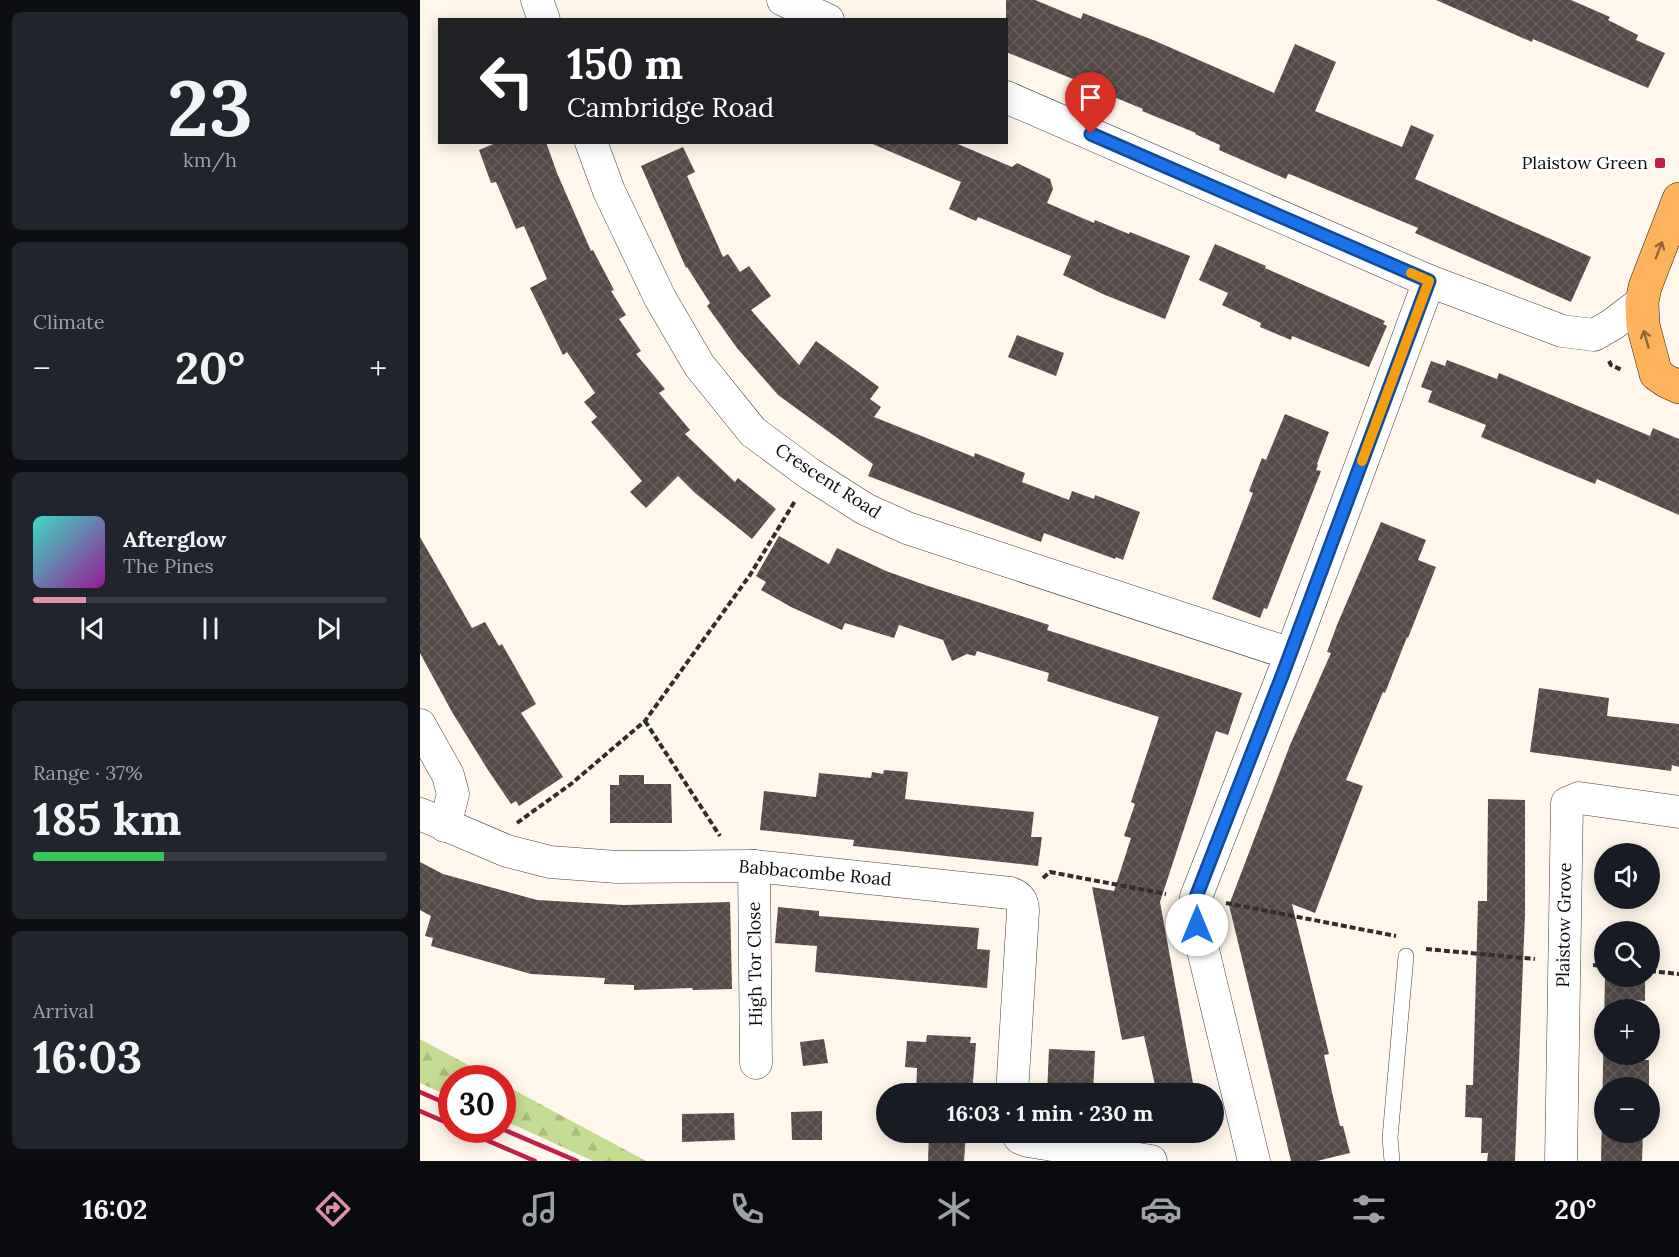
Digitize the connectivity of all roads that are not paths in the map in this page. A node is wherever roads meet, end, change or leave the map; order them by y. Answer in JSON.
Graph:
{"nodes":[{"id":1,"x":537,"y":0,"type":"edge"},
{"id":2,"x":783,"y":0,"type":"edge"},
{"id":3,"x":543,"y":18,"type":"edge"},
{"id":4,"x":824,"y":18,"type":"edge"},
{"id":5,"x":1008,"y":98,"type":"edge"},
{"id":6,"x":592,"y":144,"type":"edge"},
{"id":7,"x":1679,"y":199,"type":"edge"},
{"id":8,"x":1429,"y":281,"type":"junction"},
{"id":9,"x":1641,"y":302,"type":"junction"},
{"id":10,"x":1679,"y":387,"type":"edge"},
{"id":11,"x":1290,"y":654,"type":"junction"},
{"id":12,"x":420,"y":725,"type":"edge"},
{"id":13,"x":1679,"y":812,"type":"edge"},
{"id":14,"x":432,"y":820,"type":"edge"},
{"id":15,"x":754,"y":866,"type":"junction"},
{"id":16,"x":1411,"y":952,"type":"road end"},
{"id":17,"x":756,"y":1063,"type":"dead end"},
{"id":18,"x":1013,"y":1083,"type":"edge"},
{"id":19,"x":1040,"y":1143,"type":"edge"},
{"id":20,"x":1151,"y":1161,"type":"edge"},
{"id":21,"x":1254,"y":1161,"type":"edge"},
{"id":22,"x":1392,"y":1161,"type":"edge"},
{"id":23,"x":1561,"y":1161,"type":"edge"}],
"edges":[{"from":1,"to":3,"type":"street"},
{"from":2,"to":4,"type":"street"},
{"from":5,"to":8,"type":"street"},
{"from":6,"to":11,"type":"street","name":"Crescent Road"},
{"from":9,"to":7,"type":"main road","one_way":true},
{"from":8,"to":9,"type":"street"},
{"from":8,"to":11,"type":"street"},
{"from":10,"to":9,"type":"main road","one_way":true},
{"from":11,"to":21,"type":"street"},
{"from":12,"to":14,"type":"street"},
{"from":13,"to":23,"type":"street","name":"Plaistow Grove"},
{"from":14,"to":15,"type":"street","name":"Babbacombe Road"},
{"from":15,"to":17,"type":"street","name":"High Tor Close"},
{"from":15,"to":18,"type":"street","name":"Babbacombe Road"},
{"from":16,"to":22,"type":"lane"},
{"from":19,"to":20,"type":"street"}]}
